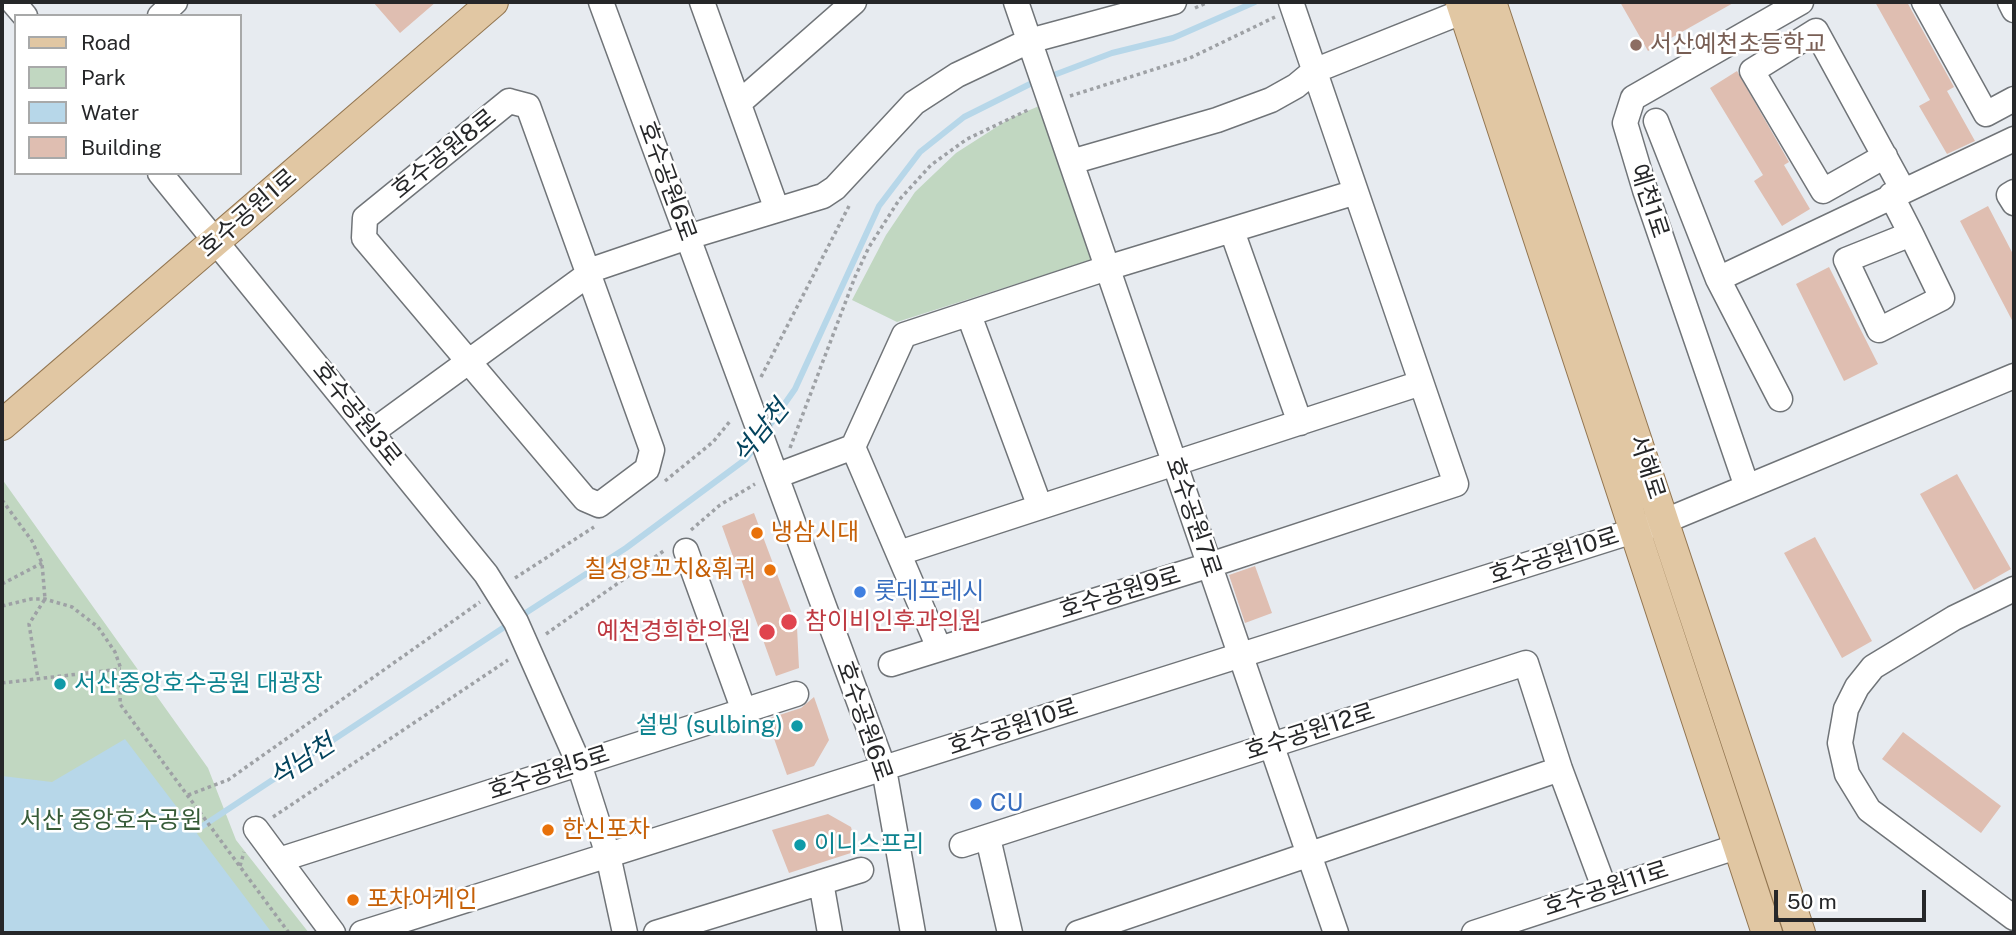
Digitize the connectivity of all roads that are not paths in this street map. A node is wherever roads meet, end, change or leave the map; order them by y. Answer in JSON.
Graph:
{"nodes":[{"id":1,"x":176,"y":2,"type":"edge"},
{"id":2,"x":493,"y":2,"type":"edge"},
{"id":3,"x":601,"y":2,"type":"edge"},
{"id":4,"x":702,"y":2,"type":"edge"},
{"id":5,"x":854,"y":2,"type":"edge"},
{"id":6,"x":1016,"y":2,"type":"edge"},
{"id":7,"x":1801,"y":2,"type":"edge"},
{"id":8,"x":1924,"y":2,"type":"edge"},
{"id":9,"x":2010,"y":2,"type":"edge"},
{"id":10,"x":1160,"y":3,"type":"edge"},
{"id":11,"x":1292,"y":4,"type":"edge"},
{"id":12,"x":1472,"y":5,"type":"edge"},
{"id":13,"x":2014,"y":10,"type":"edge"},
{"id":14,"x":162,"y":14,"type":"edge"},
{"id":15,"x":1032,"y":50,"type":"junction"},
{"id":16,"x":1314,"y":71,"type":"junction"},
{"id":17,"x":2014,"y":99,"type":"edge"},
{"id":18,"x":739,"y":103,"type":"junction"},
{"id":19,"x":1656,"y":121,"type":"dead end"},
{"id":20,"x":2014,"y":139,"type":"edge"},
{"id":21,"x":1885,"y":156,"type":"junction"},
{"id":22,"x":1071,"y":162,"type":"junction"},
{"id":23,"x":161,"y":175,"type":"edge"},
{"id":24,"x":1356,"y":192,"type":"junction"},
{"id":25,"x":1897,"y":192,"type":"junction"},
{"id":26,"x":2014,"y":192,"type":"edge"},
{"id":27,"x":2014,"y":203,"type":"edge"},
{"id":28,"x":777,"y":209,"type":"junction"},
{"id":29,"x":1232,"y":230,"type":"junction"},
{"id":30,"x":1911,"y":234,"type":"dead end"},
{"id":31,"x":688,"y":237,"type":"junction"},
{"id":32,"x":216,"y":240,"type":"junction"},
{"id":33,"x":1107,"y":268,"type":"junction"},
{"id":34,"x":589,"y":275,"type":"junction"},
{"id":35,"x":1718,"y":279,"type":"junction"},
{"id":36,"x":970,"y":314,"type":"junction"},
{"id":37,"x":469,"y":362,"type":"junction"},
{"id":38,"x":2014,"y":376,"type":"edge"},
{"id":39,"x":1421,"y":383,"type":"junction"},
{"id":40,"x":1780,"y":399,"type":"dead end"},
{"id":41,"x":1300,"y":422,"type":"junction"},
{"id":42,"x":2,"y":425,"type":"edge"},
{"id":43,"x":372,"y":432,"type":"junction"},
{"id":44,"x":853,"y":447,"type":"junction"},
{"id":45,"x":1175,"y":463,"type":"junction"},
{"id":46,"x":776,"y":476,"type":"junction"},
{"id":47,"x":1747,"y":487,"type":"junction"},
{"id":48,"x":1040,"y":507,"type":"junction"},
{"id":49,"x":1651,"y":525,"type":"junction"},
{"id":50,"x":681,"y":543,"type":"road end"},
{"id":51,"x":899,"y":554,"type":"junction"},
{"id":52,"x":1210,"y":565,"type":"junction"},
{"id":53,"x":2014,"y":589,"type":"edge"},
{"id":54,"x":939,"y":648,"type":"junction"},
{"id":55,"x":1240,"y":655,"type":"junction"},
{"id":56,"x":891,"y":664,"type":"dead end"},
{"id":57,"x":796,"y":694,"type":"dead end"},
{"id":58,"x":744,"y":711,"type":"junction"},
{"id":59,"x":1271,"y":744,"type":"junction"},
{"id":60,"x":579,"y":764,"type":"junction"},
{"id":61,"x":884,"y":769,"type":"junction"},
{"id":62,"x":1560,"y":769,"type":"junction"},
{"id":63,"x":256,"y":829,"type":"road end"},
{"id":64,"x":988,"y":838,"type":"junction"},
{"id":65,"x":962,"y":845,"type":"dead end"},
{"id":66,"x":1739,"y":846,"type":"junction"},
{"id":67,"x":608,"y":855,"type":"junction"},
{"id":68,"x":1309,"y":855,"type":"junction"},
{"id":69,"x":279,"y":860,"type":"junction"},
{"id":70,"x":861,"y":870,"type":"dead end"},
{"id":71,"x":821,"y":882,"type":"junction"},
{"id":72,"x":1605,"y":890,"type":"junction"},
{"id":73,"x":2014,"y":918,"type":"edge"},
{"id":74,"x":332,"y":933,"type":"edge"},
{"id":75,"x":362,"y":933,"type":"edge"},
{"id":76,"x":625,"y":933,"type":"edge"},
{"id":77,"x":656,"y":933,"type":"edge"},
{"id":78,"x":830,"y":933,"type":"edge"},
{"id":79,"x":913,"y":933,"type":"edge"},
{"id":80,"x":1010,"y":933,"type":"edge"},
{"id":81,"x":1078,"y":933,"type":"edge"},
{"id":82,"x":1336,"y":933,"type":"edge"},
{"id":83,"x":1474,"y":933,"type":"edge"},
{"id":84,"x":1767,"y":933,"type":"edge"},
{"id":85,"x":1801,"y":933,"type":"edge"}],
"edges":[{"from":1,"to":14,"type":"street"},
{"from":2,"to":32,"type":"main road","name":"호수공원1로"},
{"from":3,"to":31,"type":"street","name":"호수공원6로"},
{"from":4,"to":18,"type":"street"},
{"from":5,"to":18,"type":"street"},
{"from":6,"to":15,"type":"street"},
{"from":7,"to":47,"type":"street","name":"예천1로"},
{"from":8,"to":17,"type":"street"},
{"from":9,"to":13,"type":"street"},
{"from":10,"to":15,"type":"street"},
{"from":11,"to":16,"type":"street","name":"호수공원9로"},
{"from":12,"to":16,"type":"street"},
{"from":12,"to":49,"type":"main road","name":"서해로"},
{"from":15,"to":22,"type":"street","name":"호수공원7로"},
{"from":15,"to":28,"type":"street"},
{"from":16,"to":22,"type":"street"},
{"from":16,"to":24,"type":"street","name":"호수공원9로"},
{"from":18,"to":28,"type":"street"},
{"from":19,"to":35,"type":"street"},
{"from":20,"to":25,"type":"street"},
{"from":21,"to":21,"type":"street"},
{"from":21,"to":25,"type":"street"},
{"from":22,"to":33,"type":"street","name":"호수공원7로"},
{"from":23,"to":32,"type":"street","name":"호수공원3로"},
{"from":24,"to":29,"type":"street"},
{"from":24,"to":39,"type":"street","name":"호수공원9로"},
{"from":25,"to":30,"type":"street"},
{"from":25,"to":35,"type":"street"},
{"from":26,"to":27,"type":"street"},
{"from":28,"to":31,"type":"street"},
{"from":29,"to":33,"type":"street"},
{"from":29,"to":41,"type":"street"},
{"from":31,"to":34,"type":"street"},
{"from":31,"to":46,"type":"street","name":"호수공원6로"},
{"from":32,"to":42,"type":"main road","name":"호수공원1로"},
{"from":32,"to":43,"type":"street","name":"호수공원3로"},
{"from":33,"to":36,"type":"street"},
{"from":33,"to":45,"type":"street","name":"호수공원7로"},
{"from":34,"to":37,"type":"street"},
{"from":34,"to":37,"type":"street","name":"호수공원8로"},
{"from":34,"to":37,"type":"street","name":"호수공원8로"},
{"from":35,"to":40,"type":"street"},
{"from":36,"to":44,"type":"street"},
{"from":36,"to":48,"type":"street"},
{"from":37,"to":43,"type":"street"},
{"from":38,"to":47,"type":"street"},
{"from":39,"to":41,"type":"street"},
{"from":39,"to":52,"type":"street","name":"호수공원9로"},
{"from":41,"to":45,"type":"street"},
{"from":43,"to":60,"type":"street","name":"호수공원3로"},
{"from":44,"to":46,"type":"street"},
{"from":44,"to":51,"type":"street"},
{"from":45,"to":48,"type":"street"},
{"from":45,"to":52,"type":"street","name":"호수공원7로"},
{"from":46,"to":61,"type":"street","name":"호수공원6로"},
{"from":47,"to":49,"type":"street"},
{"from":48,"to":51,"type":"street"},
{"from":49,"to":55,"type":"street","name":"호수공원10로"},
{"from":49,"to":66,"type":"main road","name":"서해로"},
{"from":49,"to":85,"type":"main road","name":"서해로"},
{"from":50,"to":58,"type":"street"},
{"from":51,"to":54,"type":"street"},
{"from":52,"to":54,"type":"street","name":"호수공원9로"},
{"from":52,"to":55,"type":"street","name":"호수공원7로"},
{"from":53,"to":73,"type":"street"},
{"from":54,"to":56,"type":"street","name":"호수공원9로"},
{"from":55,"to":59,"type":"street","name":"호수공원7로"},
{"from":55,"to":61,"type":"street","name":"호수공원10로"},
{"from":57,"to":58,"type":"street","name":"호수공원5로"},
{"from":58,"to":60,"type":"street","name":"호수공원5로"},
{"from":59,"to":62,"type":"street","name":"호수공원12로"},
{"from":59,"to":64,"type":"street","name":"호수공원12로"},
{"from":59,"to":68,"type":"street","name":"호수공원7로"},
{"from":60,"to":67,"type":"street"},
{"from":60,"to":69,"type":"street","name":"호수공원5로"},
{"from":61,"to":67,"type":"street","name":"호수공원10로"},
{"from":61,"to":79,"type":"street","name":"호수공원6로"},
{"from":62,"to":68,"type":"street"},
{"from":62,"to":72,"type":"street","name":"호수공원12로"},
{"from":63,"to":69,"type":"street"},
{"from":64,"to":65,"type":"street","name":"호수공원12로"},
{"from":64,"to":80,"type":"street"},
{"from":66,"to":72,"type":"street","name":"호수공원11로"},
{"from":66,"to":84,"type":"main road","name":"서해로"},
{"from":67,"to":75,"type":"street","name":"호수공원10로"},
{"from":67,"to":76,"type":"street"},
{"from":68,"to":81,"type":"street"},
{"from":68,"to":82,"type":"street","name":"호수공원7로"},
{"from":69,"to":74,"type":"street"},
{"from":70,"to":71,"type":"street"},
{"from":71,"to":77,"type":"street"},
{"from":71,"to":78,"type":"street"},
{"from":72,"to":83,"type":"street","name":"호수공원11로"}]}
